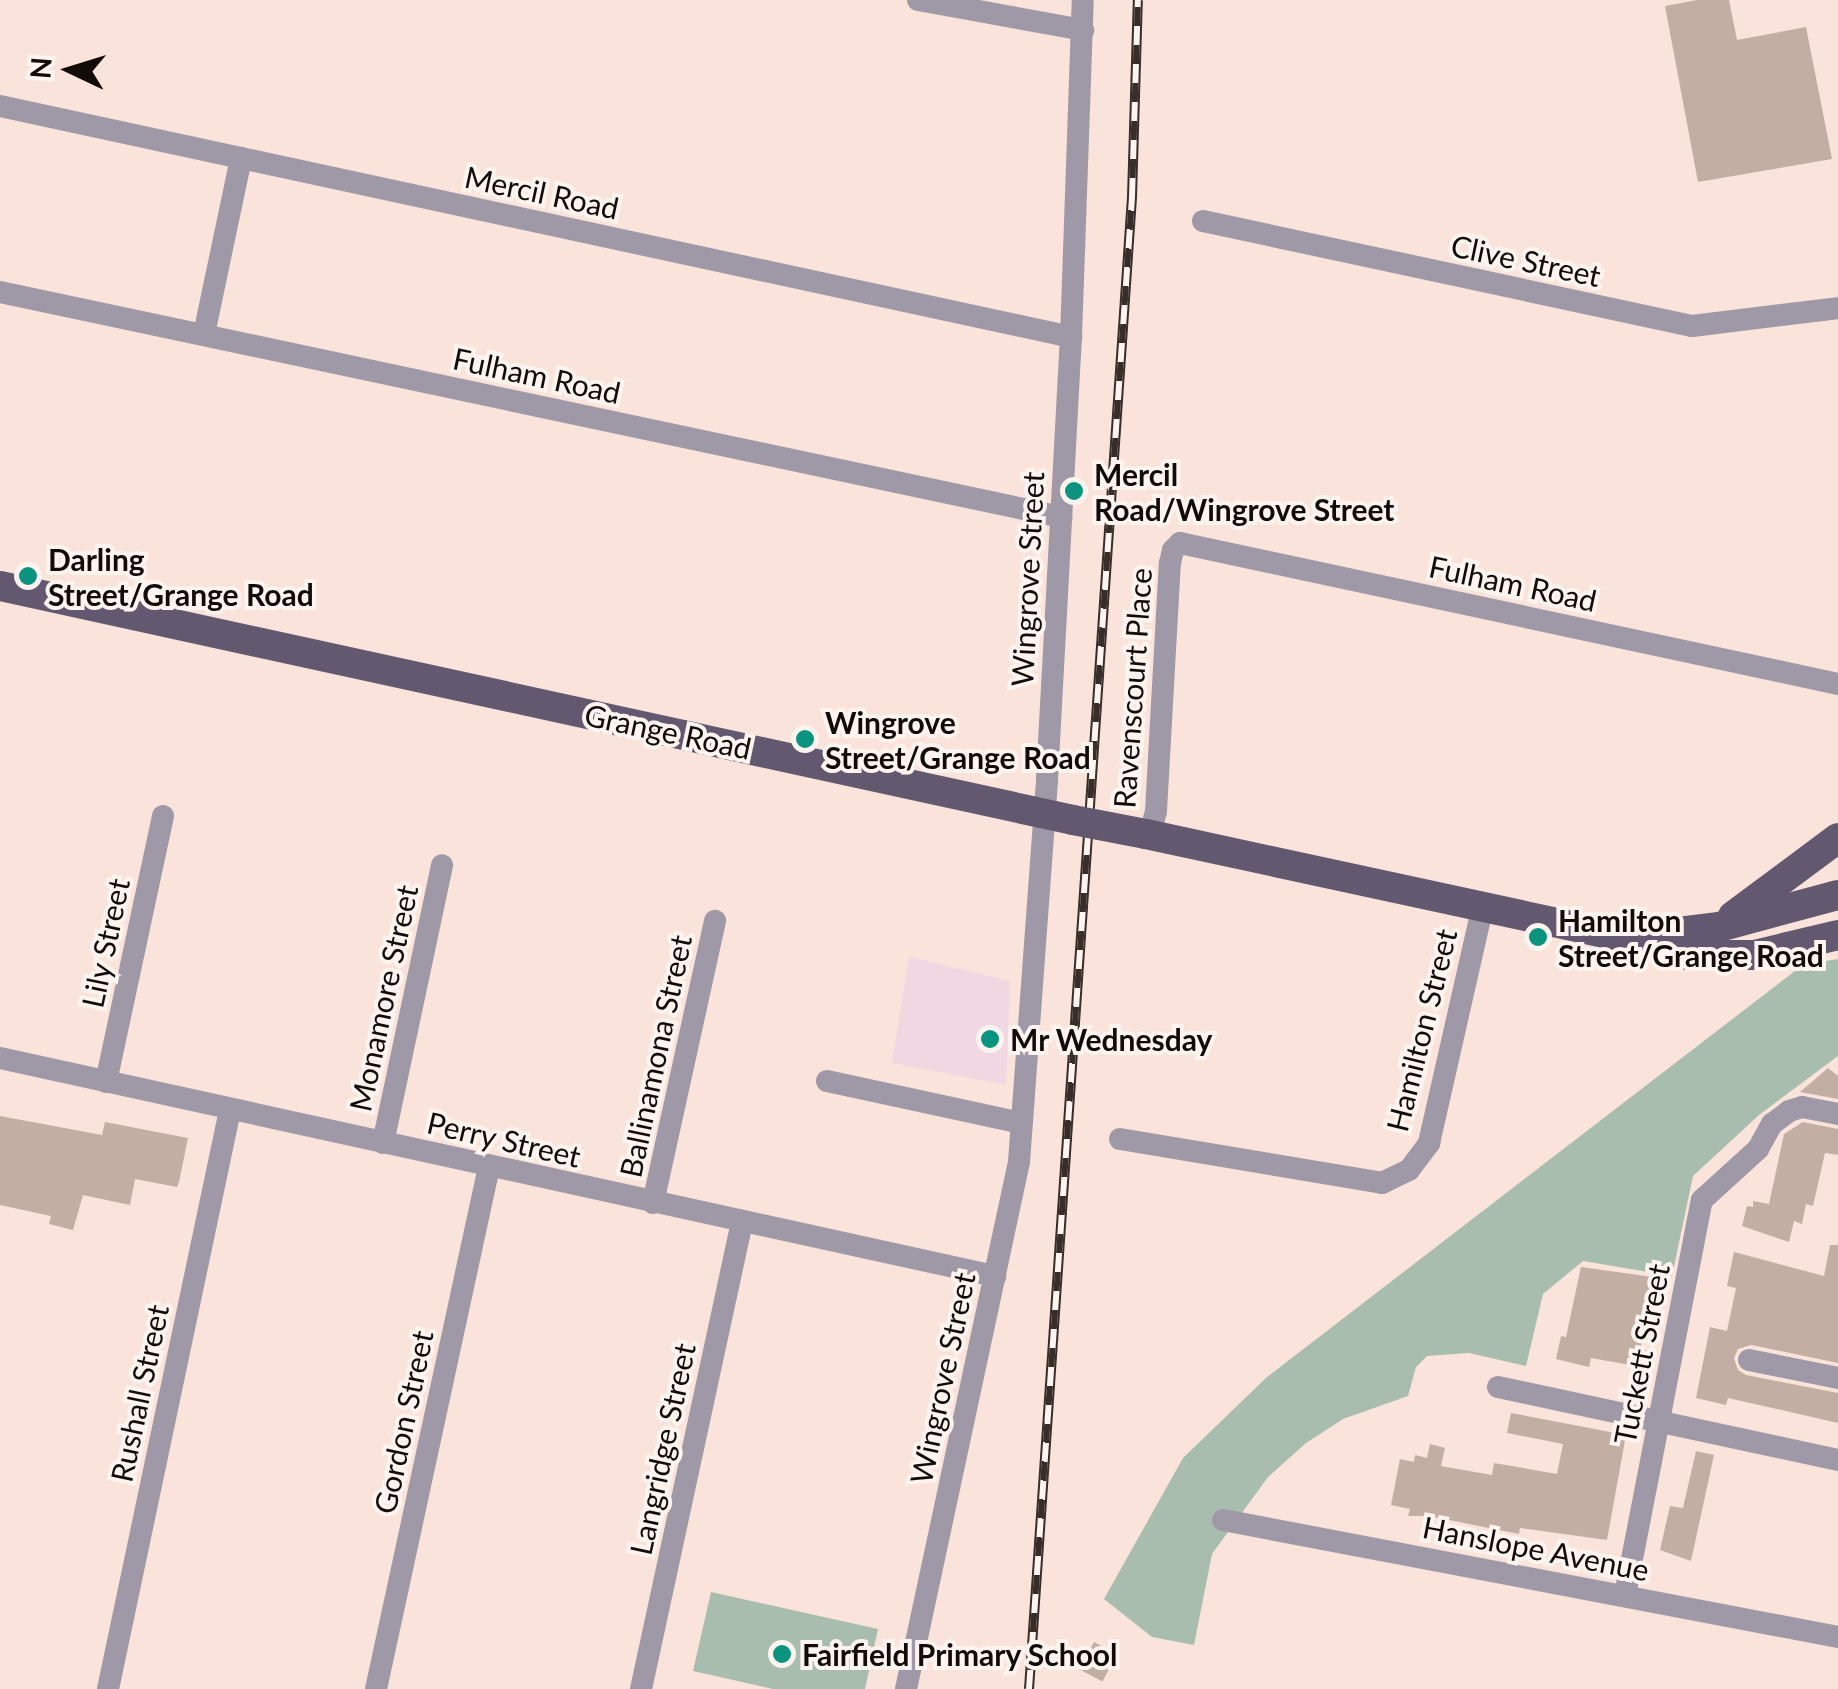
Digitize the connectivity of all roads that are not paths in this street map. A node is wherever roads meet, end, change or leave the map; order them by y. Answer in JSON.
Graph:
{"nodes":[{"id":1,"x":918,"y":0,"type":"edge"},
{"id":2,"x":1083,"y":0,"type":"edge"},
{"id":3,"x":1083,"y":30,"type":"junction"},
{"id":4,"x":0,"y":106,"type":"edge"},
{"id":5,"x":242,"y":158,"type":"junction"},
{"id":6,"x":1203,"y":221,"type":"dead end"},
{"id":7,"x":0,"y":294,"type":"edge"},
{"id":8,"x":1838,"y":308,"type":"edge"},
{"id":9,"x":204,"y":334,"type":"junction"},
{"id":10,"x":1071,"y":337,"type":"junction"},
{"id":11,"x":1060,"y":518,"type":"junction"},
{"id":12,"x":1176,"y":546,"type":"joint"},
{"id":13,"x":0,"y":586,"type":"edge"},
{"id":14,"x":1838,"y":684,"type":"edge"},
{"id":15,"x":163,"y":816,"type":"dead end"},
{"id":16,"x":1059,"y":817,"type":"junction"},
{"id":17,"x":1148,"y":835,"type":"junction"},
{"id":18,"x":1838,"y":838,"type":"edge"},
{"id":19,"x":442,"y":865,"type":"dead end"},
{"id":20,"x":1838,"y":895,"type":"edge"},
{"id":21,"x":1482,"y":905,"type":"junction"},
{"id":22,"x":714,"y":921,"type":"dead end"},
{"id":23,"x":1718,"y":927,"type":"junction"},
{"id":24,"x":1838,"y":935,"type":"edge"},
{"id":25,"x":1629,"y":938,"type":"junction"},
{"id":26,"x":0,"y":1058,"type":"edge"},
{"id":27,"x":106,"y":1082,"type":"junction"},
{"id":28,"x":828,"y":1082,"type":"dead end"},
{"id":29,"x":230,"y":1110,"type":"junction"},
{"id":30,"x":1838,"y":1114,"type":"edge"},
{"id":31,"x":1022,"y":1123,"type":"junction"},
{"id":32,"x":1120,"y":1139,"type":"dead end"},
{"id":33,"x":383,"y":1143,"type":"junction"},
{"id":34,"x":489,"y":1167,"type":"junction"},
{"id":35,"x":654,"y":1203,"type":"junction"},
{"id":36,"x":742,"y":1221,"type":"junction"},
{"id":37,"x":995,"y":1276,"type":"junction"},
{"id":38,"x":1750,"y":1360,"type":"dead end"},
{"id":39,"x":1838,"y":1378,"type":"edge"},
{"id":40,"x":1498,"y":1387,"type":"dead end"},
{"id":41,"x":1659,"y":1422,"type":"junction"},
{"id":42,"x":1838,"y":1460,"type":"edge"},
{"id":43,"x":1223,"y":1520,"type":"dead end"},
{"id":44,"x":1625,"y":1595,"type":"junction"},
{"id":45,"x":1838,"y":1637,"type":"edge"},
{"id":46,"x":108,"y":1689,"type":"edge"},
{"id":47,"x":376,"y":1689,"type":"edge"},
{"id":48,"x":642,"y":1689,"type":"edge"},
{"id":49,"x":906,"y":1689,"type":"edge"}],
"edges":[{"from":1,"to":3,"type":"street"},
{"from":2,"to":3,"type":"street","name":"Wingrove Street"},
{"from":3,"to":10,"type":"street","name":"Wingrove Street"},
{"from":4,"to":5,"type":"street","name":"Mercil Road"},
{"from":5,"to":9,"type":"street"},
{"from":5,"to":10,"type":"street","name":"Mercil Road"},
{"from":6,"to":8,"type":"street","name":"Clive Street"},
{"from":7,"to":9,"type":"street","name":"Fulham Road"},
{"from":9,"to":11,"type":"street","name":"Fulham Road"},
{"from":10,"to":11,"type":"street","name":"Wingrove Street"},
{"from":11,"to":16,"type":"street","name":"Wingrove Street"},
{"from":12,"to":14,"type":"street","name":"Fulham Road"},
{"from":12,"to":17,"type":"street","name":"Ravenscourt Place"},
{"from":13,"to":16,"type":"main road","name":"Grange Road"},
{"from":15,"to":27,"type":"street","name":"Lily Street"},
{"from":16,"to":17,"type":"main road","name":"Grange Road","bridge":true},
{"from":16,"to":31,"type":"street","name":"Wingrove Street"},
{"from":17,"to":21,"type":"main road","name":"Grange Road"},
{"from":18,"to":23,"type":"main road"},
{"from":19,"to":33,"type":"street","name":"Monamore Street"},
{"from":20,"to":23,"type":"main road","name":"Grange Road"},
{"from":21,"to":25,"type":"main road","name":"Grange Road"},
{"from":21,"to":32,"type":"street","name":"Hamilton Street"},
{"from":22,"to":35,"type":"street","name":"Ballinamona Street"},
{"from":23,"to":25,"type":"main road","name":"Grange Road"},
{"from":24,"to":25,"type":"main road","name":"Grange Road"},
{"from":26,"to":27,"type":"street","name":"Perry Street"},
{"from":27,"to":29,"type":"street","name":"Perry Street"},
{"from":28,"to":31,"type":"street"},
{"from":29,"to":33,"type":"street","name":"Perry Street"},
{"from":29,"to":46,"type":"street","name":"Rushall Street"},
{"from":30,"to":41,"type":"street","name":"Tuckett Street"},
{"from":31,"to":37,"type":"street","name":"Wingrove Street"},
{"from":33,"to":34,"type":"street","name":"Perry Street"},
{"from":34,"to":35,"type":"street","name":"Perry Street"},
{"from":34,"to":47,"type":"street","name":"Gordon Street"},
{"from":35,"to":36,"type":"street","name":"Perry Street"},
{"from":36,"to":37,"type":"street","name":"Perry Street"},
{"from":36,"to":48,"type":"street","name":"Langridge Street"},
{"from":37,"to":49,"type":"street","name":"Wingrove Street"},
{"from":38,"to":39,"type":"street"},
{"from":40,"to":41,"type":"street"},
{"from":41,"to":42,"type":"street"},
{"from":41,"to":44,"type":"street","name":"Tuckett Street"},
{"from":43,"to":44,"type":"street","name":"Hanslope Avenue"},
{"from":44,"to":45,"type":"street","name":"Hanslope Avenue"}]}
